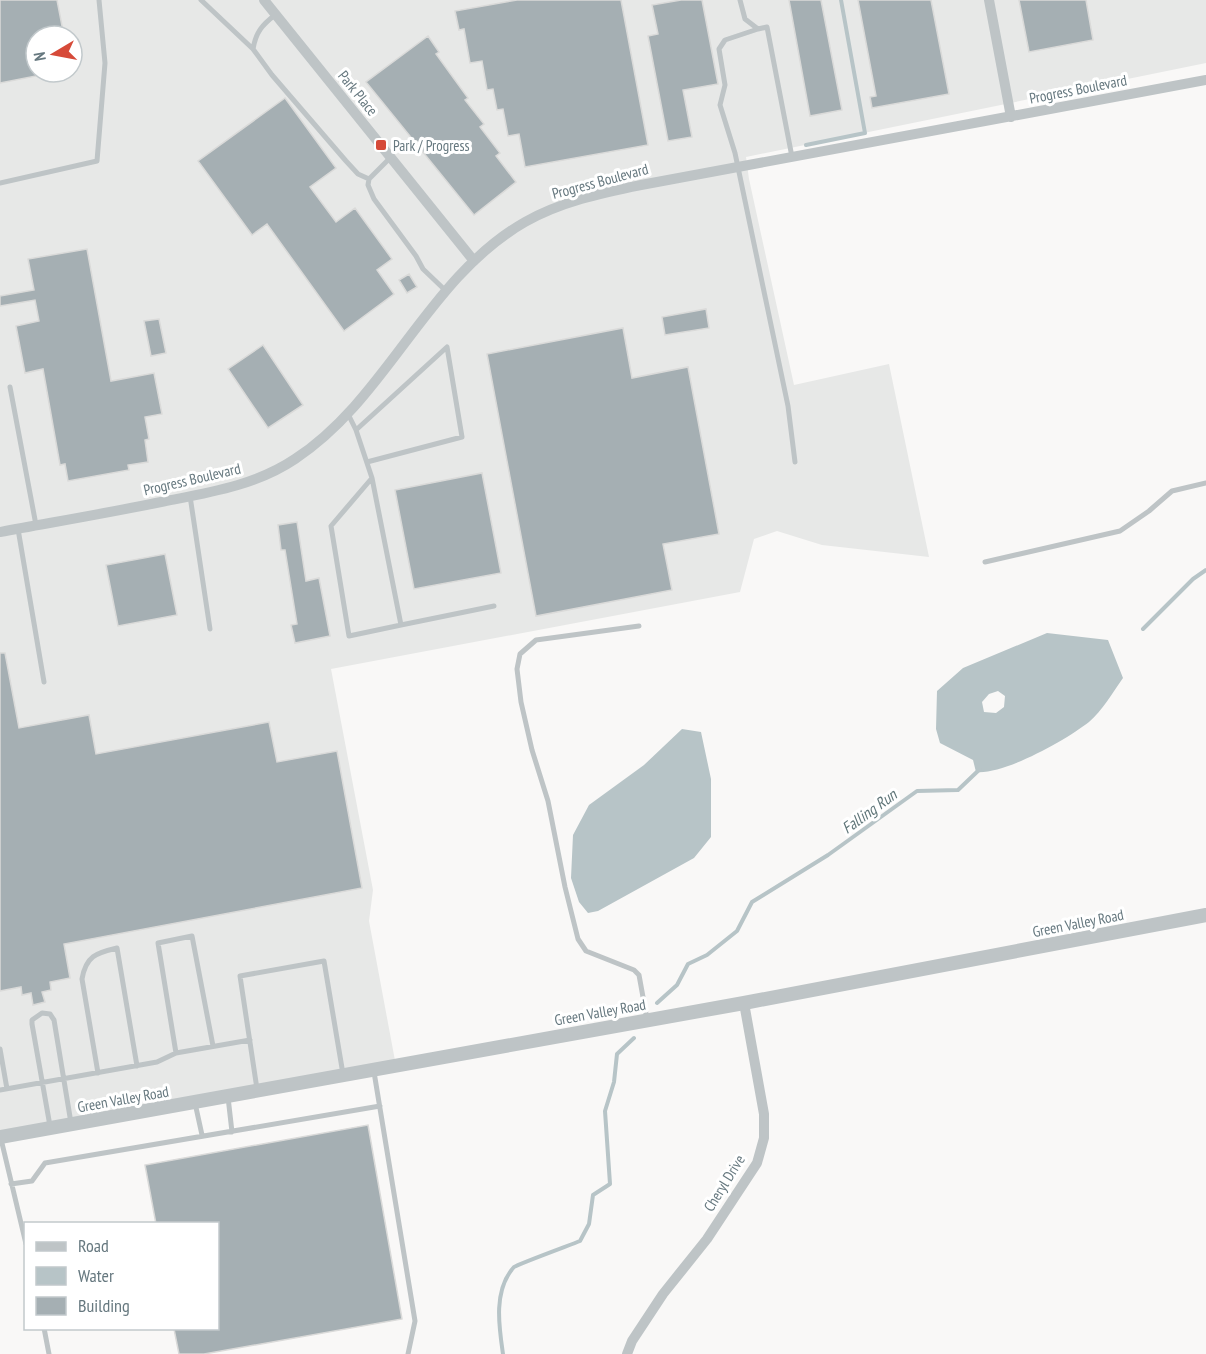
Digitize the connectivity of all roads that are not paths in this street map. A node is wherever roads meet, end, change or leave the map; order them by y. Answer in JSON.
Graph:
{"nodes":[{"id":1,"x":99,"y":0,"type":"edge"},
{"id":2,"x":201,"y":0,"type":"edge"},
{"id":3,"x":264,"y":0,"type":"edge"},
{"id":4,"x":740,"y":0,"type":"edge"},
{"id":5,"x":988,"y":0,"type":"edge"},
{"id":6,"x":276,"y":15,"type":"junction"},
{"id":7,"x":758,"y":29,"type":"junction"},
{"id":8,"x":253,"y":49,"type":"junction"},
{"id":9,"x":1206,"y":80,"type":"edge"},
{"id":10,"x":1011,"y":117,"type":"junction"},
{"id":11,"x":792,"y":157,"type":"junction"},
{"id":12,"x":391,"y":158,"type":"junction"},
{"id":13,"x":737,"y":167,"type":"junction"},
{"id":14,"x":369,"y":178,"type":"junction"},
{"id":15,"x":0,"y":183,"type":"edge"},
{"id":16,"x":474,"y":261,"type":"junction"},
{"id":17,"x":446,"y":291,"type":"junction"},
{"id":18,"x":10,"y":387,"type":"dead end"},
{"id":19,"x":347,"y":413,"type":"junction"},
{"id":20,"x":356,"y":430,"type":"junction"},
{"id":21,"x":368,"y":462,"type":"junction"},
{"id":22,"x":795,"y":462,"type":"dead end"},
{"id":23,"x":372,"y":478,"type":"junction"},
{"id":24,"x":1206,"y":483,"type":"edge"},
{"id":25,"x":190,"y":496,"type":"junction"},
{"id":26,"x":36,"y":525,"type":"junction"},
{"id":27,"x":18,"y":529,"type":"junction"},
{"id":28,"x":0,"y":532,"type":"edge"},
{"id":29,"x":985,"y":562,"type":"dead end"},
{"id":30,"x":495,"y":606,"type":"dead end"},
{"id":31,"x":401,"y":625,"type":"junction"},
{"id":32,"x":639,"y":626,"type":"dead end"},
{"id":33,"x":210,"y":629,"type":"dead end"},
{"id":34,"x":44,"y":682,"type":"dead end"},
{"id":35,"x":1206,"y":915,"type":"edge"},
{"id":36,"x":744,"y":1003,"type":"junction"},
{"id":37,"x":647,"y":1021,"type":"junction"},
{"id":38,"x":250,"y":1040,"type":"junction"},
{"id":39,"x":213,"y":1046,"type":"junction"},
{"id":40,"x":0,"y":1049,"type":"edge"},
{"id":41,"x":176,"y":1053,"type":"junction"},
{"id":42,"x":138,"y":1066,"type":"junction"},
{"id":43,"x":374,"y":1070,"type":"junction"},
{"id":44,"x":98,"y":1073,"type":"junction"},
{"id":45,"x":344,"y":1075,"type":"junction"},
{"id":46,"x":63,"y":1080,"type":"junction"},
{"id":47,"x":42,"y":1083,"type":"junction"},
{"id":48,"x":3,"y":1090,"type":"edge"},
{"id":49,"x":258,"y":1091,"type":"junction"},
{"id":50,"x":227,"y":1096,"type":"junction"},
{"id":51,"x":195,"y":1103,"type":"junction"},
{"id":52,"x":380,"y":1106,"type":"junction"},
{"id":53,"x":71,"y":1125,"type":"junction"},
{"id":54,"x":51,"y":1128,"type":"junction"},
{"id":55,"x":232,"y":1132,"type":"junction"},
{"id":56,"x":202,"y":1135,"type":"junction"},
{"id":57,"x":0,"y":1137,"type":"edge"},
{"id":58,"x":11,"y":1184,"type":"junction"},
{"id":59,"x":24,"y":1236,"type":"edge"},
{"id":60,"x":44,"y":1330,"type":"edge"},
{"id":61,"x":49,"y":1354,"type":"edge"},
{"id":62,"x":408,"y":1354,"type":"edge"},
{"id":63,"x":627,"y":1354,"type":"edge"}],
"edges":[{"from":1,"to":15,"type":"lane"},
{"from":2,"to":8,"type":"lane"},
{"from":3,"to":6,"type":"street","name":"Park Place"},
{"from":4,"to":7,"type":"lane"},
{"from":5,"to":10,"type":"street"},
{"from":6,"to":8,"type":"lane"},
{"from":6,"to":12,"type":"street","name":"Park Place"},
{"from":7,"to":11,"type":"lane"},
{"from":7,"to":13,"type":"lane"},
{"from":8,"to":14,"type":"lane"},
{"from":9,"to":10,"type":"street","name":"Progress Boulevard"},
{"from":10,"to":11,"type":"street","name":"Progress Boulevard"},
{"from":11,"to":13,"type":"street","name":"Progress Boulevard"},
{"from":12,"to":14,"type":"lane"},
{"from":12,"to":16,"type":"street","name":"Park Place"},
{"from":13,"to":16,"type":"street","name":"Progress Boulevard"},
{"from":13,"to":22,"type":"lane"},
{"from":14,"to":17,"type":"lane"},
{"from":16,"to":17,"type":"street","name":"Progress Boulevard"},
{"from":17,"to":19,"type":"street","name":"Progress Boulevard"},
{"from":18,"to":26,"type":"lane"},
{"from":19,"to":20,"type":"lane"},
{"from":19,"to":25,"type":"street","name":"Progress Boulevard"},
{"from":20,"to":21,"type":"lane"},
{"from":20,"to":21,"type":"lane"},
{"from":21,"to":23,"type":"lane"},
{"from":23,"to":31,"type":"lane"},
{"from":23,"to":31,"type":"lane"},
{"from":24,"to":29,"type":"lane"},
{"from":25,"to":26,"type":"street","name":"Progress Boulevard"},
{"from":25,"to":33,"type":"lane"},
{"from":26,"to":27,"type":"street","name":"Progress Boulevard"},
{"from":27,"to":28,"type":"street","name":"Progress Boulevard"},
{"from":27,"to":34,"type":"lane"},
{"from":30,"to":31,"type":"lane"},
{"from":32,"to":37,"type":"lane"},
{"from":35,"to":36,"type":"street","name":"Green Valley Road"},
{"from":36,"to":37,"type":"street","name":"Green Valley Road"},
{"from":36,"to":63,"type":"street","name":"Cheryl Drive"},
{"from":37,"to":43,"type":"street","name":"Green Valley Road"},
{"from":38,"to":39,"type":"lane"},
{"from":38,"to":45,"type":"lane"},
{"from":38,"to":49,"type":"lane"},
{"from":39,"to":41,"type":"lane"},
{"from":39,"to":41,"type":"lane"},
{"from":40,"to":48,"type":"lane"},
{"from":41,"to":42,"type":"lane"},
{"from":42,"to":44,"type":"lane"},
{"from":42,"to":44,"type":"lane"},
{"from":43,"to":45,"type":"street","name":"Green Valley Road"},
{"from":43,"to":52,"type":"lane"},
{"from":44,"to":46,"type":"lane"},
{"from":45,"to":49,"type":"street","name":"Green Valley Road"},
{"from":46,"to":47,"type":"lane"},
{"from":46,"to":47,"type":"lane"},
{"from":46,"to":53,"type":"lane"},
{"from":47,"to":48,"type":"lane"},
{"from":47,"to":54,"type":"lane"},
{"from":49,"to":50,"type":"street","name":"Green Valley Road"},
{"from":50,"to":51,"type":"street","name":"Green Valley Road"},
{"from":50,"to":55,"type":"lane"},
{"from":51,"to":53,"type":"street","name":"Green Valley Road"},
{"from":51,"to":56,"type":"lane"},
{"from":52,"to":55,"type":"lane"},
{"from":52,"to":62,"type":"lane"},
{"from":53,"to":54,"type":"street","name":"Green Valley Road"},
{"from":54,"to":57,"type":"street","name":"Green Valley Road"},
{"from":55,"to":56,"type":"lane"},
{"from":56,"to":58,"type":"lane"},
{"from":57,"to":58,"type":"lane"},
{"from":58,"to":59,"type":"lane"},
{"from":60,"to":61,"type":"lane"}]}
